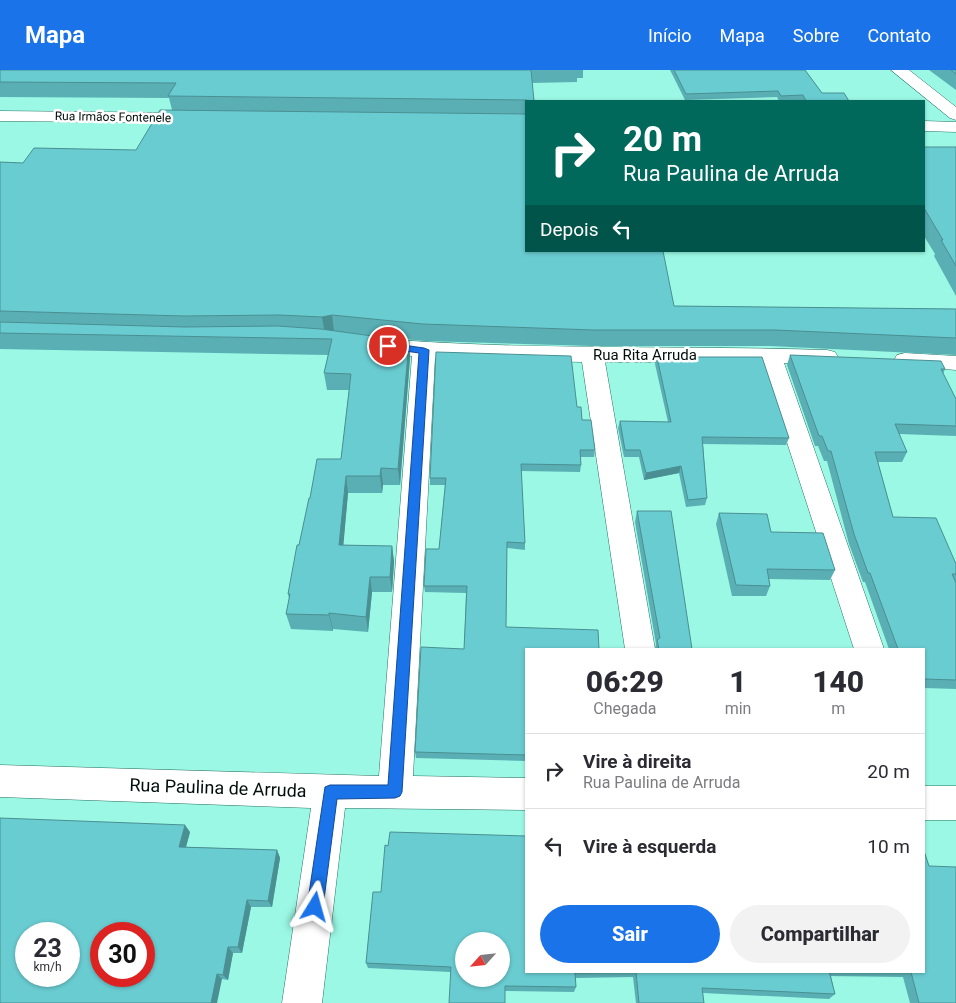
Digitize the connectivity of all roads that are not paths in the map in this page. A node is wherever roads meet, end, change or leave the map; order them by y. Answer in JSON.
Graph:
{"nodes":[{"id":1,"x":899,"y":70,"type":"edge"},
{"id":2,"x":956,"y":115,"type":"edge"},
{"id":3,"x":0,"y":116,"type":"edge"},
{"id":4,"x":208,"y":118,"type":"edge"},
{"id":5,"x":925,"y":126,"type":"edge"},
{"id":6,"x":956,"y":126,"type":"edge"},
{"id":7,"x":352,"y":342,"type":"edge"},
{"id":8,"x":424,"y":350,"type":"junction"},
{"id":9,"x":770,"y":354,"type":"junction"},
{"id":10,"x":592,"y":355,"type":"junction"},
{"id":11,"x":848,"y":358,"type":"edge"},
{"id":12,"x":888,"y":360,"type":"edge"},
{"id":13,"x":956,"y":363,"type":"edge"},
{"id":14,"x":640,"y":648,"type":"edge"},
{"id":15,"x":869,"y":648,"type":"edge"},
{"id":16,"x":0,"y":781,"type":"edge"},
{"id":17,"x":330,"y":792,"type":"junction"},
{"id":18,"x":395,"y":792,"type":"junction"},
{"id":19,"x":525,"y":794,"type":"edge"},
{"id":20,"x":925,"y":803,"type":"edge"},
{"id":21,"x":956,"y":803,"type":"edge"},
{"id":22,"x":302,"y":1003,"type":"edge"}],
"edges":[{"from":1,"to":2,"type":"street"},
{"from":3,"to":4,"type":"street","name":"Rua Irmãos Fontenele"},
{"from":5,"to":6,"type":"street"},
{"from":7,"to":8,"type":"street","name":"Rua Rita Arruda"},
{"from":8,"to":10,"type":"street","name":"Rua Rita Arruda"},
{"from":8,"to":18,"type":"street"},
{"from":9,"to":10,"type":"street","name":"Rua Rita Arruda"},
{"from":9,"to":11,"type":"street","name":"Rua Rita Arruda"},
{"from":9,"to":15,"type":"street"},
{"from":10,"to":14,"type":"street"},
{"from":12,"to":13,"type":"street"},
{"from":16,"to":17,"type":"street","name":"Rua Paulina de Arruda"},
{"from":17,"to":18,"type":"street","name":"Rua Paulina de Arruda"},
{"from":17,"to":22,"type":"street"},
{"from":18,"to":19,"type":"street","name":"Rua Paulina de Arruda"},
{"from":20,"to":21,"type":"street"}]}
